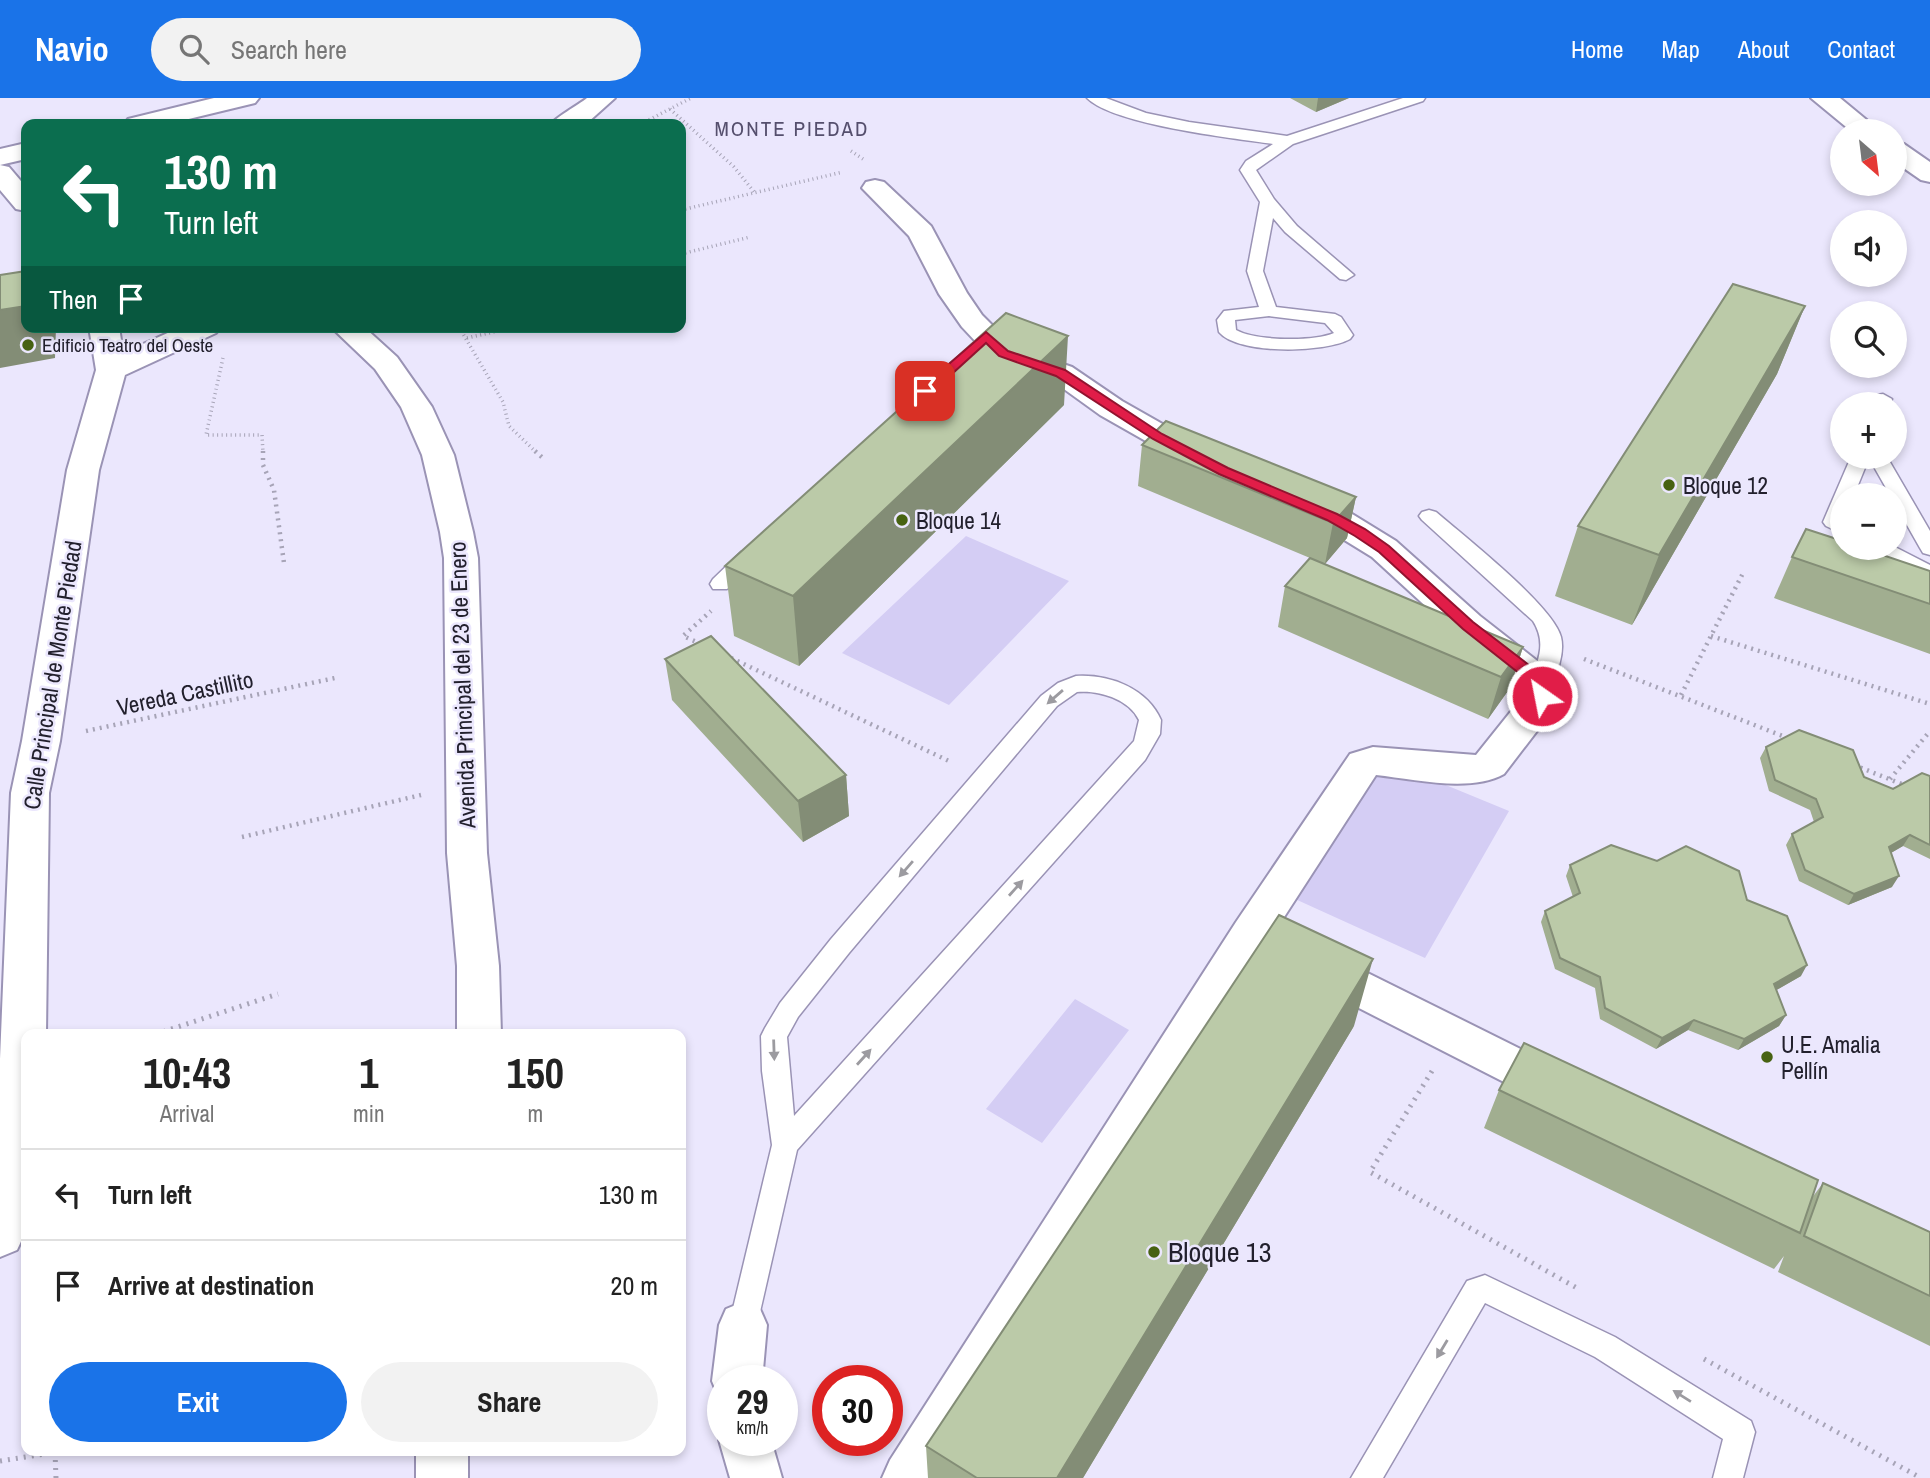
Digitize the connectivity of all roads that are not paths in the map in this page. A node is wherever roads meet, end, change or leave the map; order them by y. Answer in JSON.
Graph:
{"nodes":[{"id":1,"x":246,"y":98,"type":"edge"},
{"id":2,"x":602,"y":98,"type":"edge"},
{"id":3,"x":1094,"y":98,"type":"edge"},
{"id":4,"x":1419,"y":98,"type":"edge"},
{"id":5,"x":1824,"y":98,"type":"edge"},
{"id":6,"x":158,"y":119,"type":"edge"},
{"id":7,"x":577,"y":119,"type":"edge"},
{"id":8,"x":1851,"y":119,"type":"edge"},
{"id":9,"x":1288,"y":141,"type":"junction"},
{"id":10,"x":21,"y":152,"type":"edge"},
{"id":11,"x":0,"y":157,"type":"edge"},
{"id":12,"x":1908,"y":158,"type":"edge"},
{"id":13,"x":1929,"y":172,"type":"edge"},
{"id":14,"x":0,"y":173,"type":"edge"},
{"id":15,"x":875,"y":188,"type":"road end"},
{"id":16,"x":21,"y":197,"type":"edge"},
{"id":17,"x":1268,"y":202,"type":"junction"},
{"id":18,"x":1346,"y":275,"type":"dead end"},
{"id":19,"x":1269,"y":312,"type":"junction"},
{"id":20,"x":105,"y":333,"type":"edge"},
{"id":21,"x":353,"y":333,"type":"edge"},
{"id":22,"x":216,"y":336,"type":"edge"},
{"id":23,"x":111,"y":370,"type":"junction"},
{"id":24,"x":1885,"y":469,"type":"edge"},
{"id":25,"x":1235,"y":476,"type":"edge"},
{"id":26,"x":1272,"y":492,"type":"edge"},
{"id":27,"x":1429,"y":516,"type":"dead end"},
{"id":28,"x":758,"y":548,"type":"edge"},
{"id":29,"x":1930,"y":548,"type":"edge"},
{"id":30,"x":1904,"y":560,"type":"edge"},
{"id":31,"x":1930,"y":574,"type":"edge"},
{"id":32,"x":720,"y":584,"type":"dead end"},
{"id":33,"x":1541,"y":683,"type":"junction"},
{"id":34,"x":1251,"y":934,"type":"junction"},
{"id":35,"x":24,"y":1029,"type":"edge"},
{"id":36,"x":479,"y":1029,"type":"edge"},
{"id":37,"x":21,"y":1066,"type":"edge"},
{"id":38,"x":1588,"y":1103,"type":"edge"},
{"id":39,"x":785,"y":1144,"type":"junction"},
{"id":40,"x":0,"y":1235,"type":"edge"},
{"id":41,"x":743,"y":1325,"type":"joint"},
{"id":42,"x":739,"y":1365,"type":"edge"},
{"id":43,"x":442,"y":1456,"type":"edge"},
{"id":44,"x":750,"y":1456,"type":"edge"},
{"id":45,"x":442,"y":1478,"type":"edge"},
{"id":46,"x":756,"y":1478,"type":"edge"},
{"id":47,"x":908,"y":1478,"type":"edge"},
{"id":48,"x":1366,"y":1478,"type":"edge"},
{"id":49,"x":1728,"y":1478,"type":"edge"}],
"edges":[{"from":1,"to":6,"type":"street"},
{"from":2,"to":7,"type":"street"},
{"from":3,"to":9,"type":"lane"},
{"from":4,"to":9,"type":"lane"},
{"from":5,"to":8,"type":"street"},
{"from":9,"to":17,"type":"lane"},
{"from":10,"to":11,"type":"street"},
{"from":12,"to":13,"type":"street"},
{"from":14,"to":16,"type":"street"},
{"from":15,"to":25,"type":"street"},
{"from":17,"to":18,"type":"lane"},
{"from":17,"to":19,"type":"lane"},
{"from":19,"to":19,"type":"lane"},
{"from":20,"to":23,"type":"street","name":"Calle Principal de Monte Piedad"},
{"from":21,"to":36,"type":"street","name":"Avenida Principal del 23 de Enero"},
{"from":22,"to":23,"type":"street"},
{"from":23,"to":35,"type":"street","name":"Calle Principal de Monte Piedad"},
{"from":24,"to":29,"type":"lane"},
{"from":26,"to":33,"type":"street"},
{"from":27,"to":33,"type":"lane"},
{"from":28,"to":32,"type":"lane"},
{"from":30,"to":31,"type":"lane"},
{"from":33,"to":34,"type":"street"},
{"from":34,"to":38,"type":"street"},
{"from":34,"to":47,"type":"street"},
{"from":37,"to":40,"type":"street","name":"Calle Principal de Monte Piedad"},
{"from":39,"to":39,"type":"lane","one_way":true},
{"from":39,"to":41,"type":"lane"},
{"from":41,"to":42,"type":"street"},
{"from":43,"to":45,"type":"street"},
{"from":44,"to":46,"type":"street"},
{"from":49,"to":48,"type":"lane","one_way":true}]}
